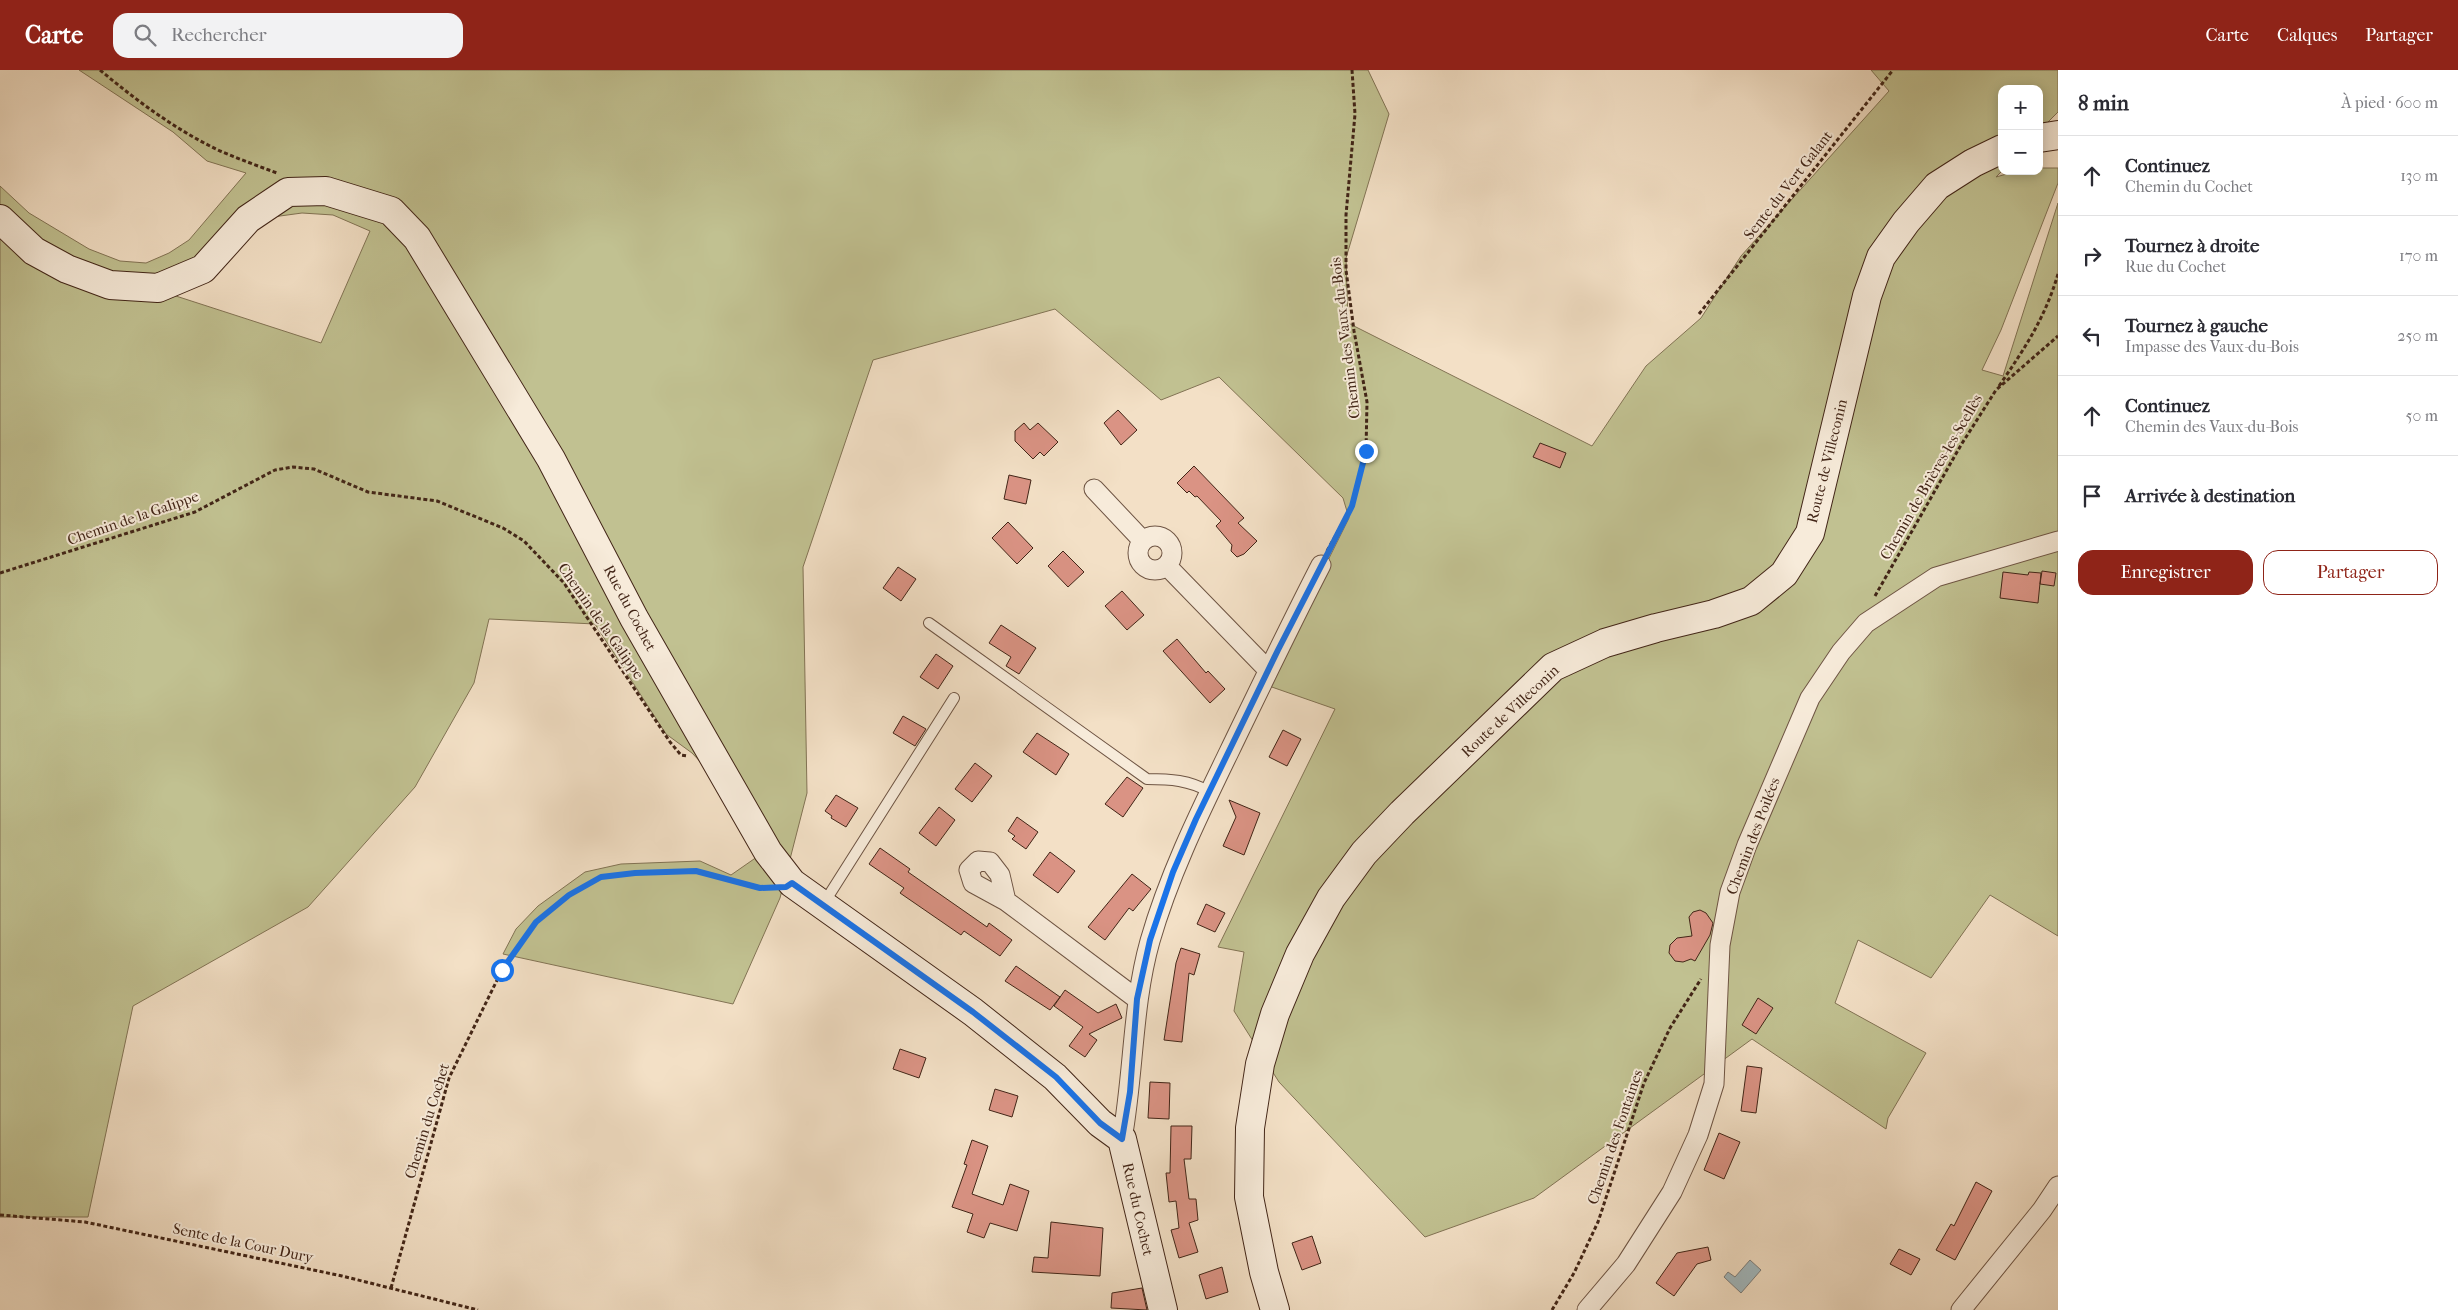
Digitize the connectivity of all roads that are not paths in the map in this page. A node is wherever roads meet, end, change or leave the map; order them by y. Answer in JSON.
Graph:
{"nodes":[{"id":1,"x":2058,"y":135,"type":"edge"},
{"id":2,"x":2043,"y":137,"type":"edge"},
{"id":3,"x":1998,"y":151,"type":"edge"},
{"id":4,"x":0,"y":219,"type":"edge"},
{"id":5,"x":1094,"y":489,"type":"dead end"},
{"id":6,"x":2058,"y":540,"type":"edge"},
{"id":7,"x":1320,"y":565,"type":"road end"},
{"id":8,"x":929,"y":623,"type":"dead end"},
{"id":9,"x":1268,"y":670,"type":"junction"},
{"id":10,"x":954,"y":698,"type":"dead end"},
{"id":11,"x":1210,"y":792,"type":"junction"},
{"id":12,"x":1006,"y":901,"type":"dead end"},
{"id":13,"x":822,"y":906,"type":"junction"},
{"id":14,"x":1137,"y":999,"type":"junction"},
{"id":15,"x":1122,"y":1139,"type":"junction"},
{"id":16,"x":2058,"y":1186,"type":"edge"},
{"id":17,"x":1163,"y":1310,"type":"edge"},
{"id":18,"x":1275,"y":1310,"type":"edge"},
{"id":19,"x":1588,"y":1310,"type":"edge"},
{"id":20,"x":1961,"y":1310,"type":"edge"}],
"edges":[{"from":1,"to":2,"type":"street"},
{"from":3,"to":18,"type":"street","name":"Route de Villeconin"},
{"from":4,"to":13,"type":"street","name":"Rue du Cochet"},
{"from":5,"to":9,"type":"street"},
{"from":6,"to":19,"type":"street","name":"Chemin des Poilées"},
{"from":7,"to":9,"type":"street"},
{"from":8,"to":11,"type":"lane"},
{"from":9,"to":11,"type":"street"},
{"from":10,"to":13,"type":"lane"},
{"from":11,"to":14,"type":"street"},
{"from":12,"to":14,"type":"street"},
{"from":13,"to":15,"type":"street","name":"Rue du Cochet"},
{"from":14,"to":15,"type":"street"},
{"from":15,"to":17,"type":"street","name":"Rue du Cochet"},
{"from":16,"to":20,"type":"street"}]}
